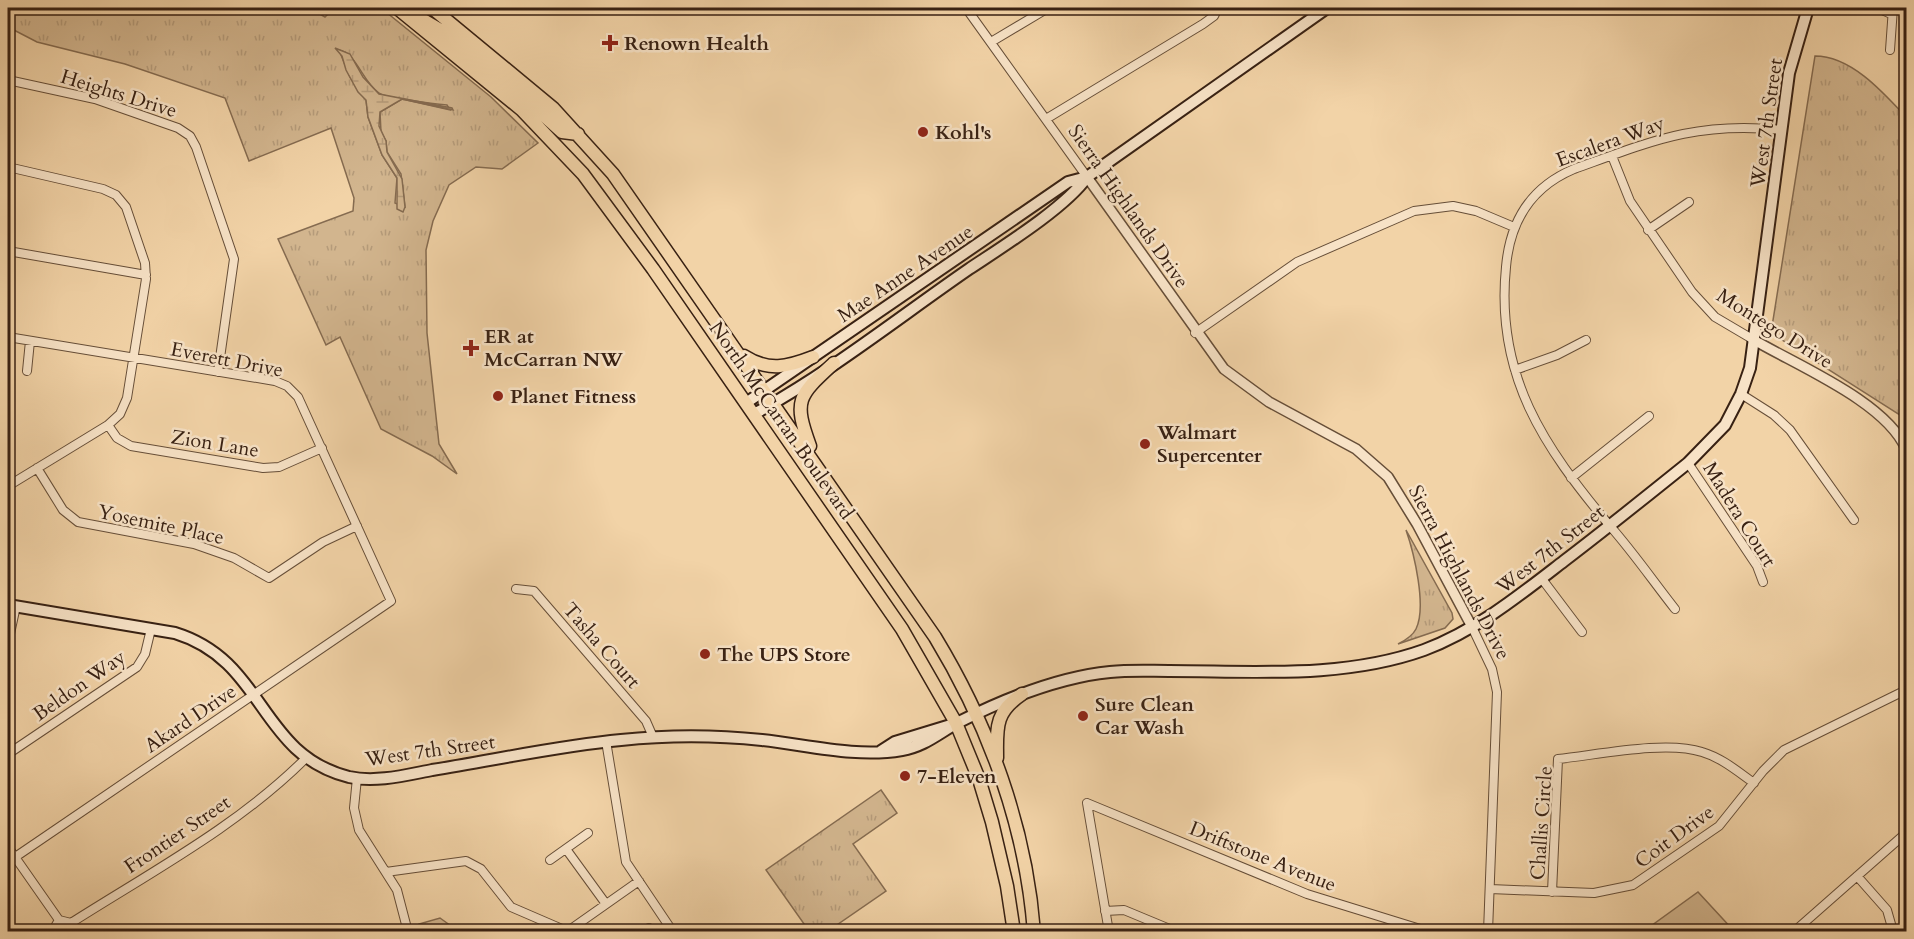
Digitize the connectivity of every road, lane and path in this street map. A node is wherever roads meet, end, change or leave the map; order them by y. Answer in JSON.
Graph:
{"nodes":[{"id":1,"x":397,"y":8,"type":"edge"},
{"id":2,"x":432,"y":8,"type":"edge"},
{"id":3,"x":966,"y":8,"type":"edge"},
{"id":4,"x":1048,"y":8,"type":"edge"},
{"id":5,"x":1218,"y":8,"type":"edge"},
{"id":6,"x":1327,"y":8,"type":"edge"},
{"id":7,"x":1808,"y":8,"type":"edge"},
{"id":8,"x":1878,"y":8,"type":"edge"},
{"id":9,"x":1892,"y":11,"type":"edge"},
{"id":10,"x":991,"y":42,"type":"junction"},
{"id":11,"x":1890,"y":50,"type":"dead end"},
{"id":12,"x":8,"y":80,"type":"edge"},
{"id":13,"x":1046,"y":119,"type":"junction"},
{"id":14,"x":1782,"y":130,"type":"junction"},
{"id":15,"x":578,"y":134,"type":"junction"},
{"id":16,"x":1612,"y":156,"type":"junction"},
{"id":17,"x":8,"y":167,"type":"edge"},
{"id":18,"x":1087,"y":177,"type":"junction"},
{"id":19,"x":1689,"y":202,"type":"dead end"},
{"id":20,"x":1514,"y":227,"type":"junction"},
{"id":21,"x":1648,"y":230,"type":"junction"},
{"id":22,"x":8,"y":251,"type":"edge"},
{"id":23,"x":146,"y":275,"type":"junction"},
{"id":24,"x":1196,"y":333,"type":"junction"},
{"id":25,"x":8,"y":337,"type":"edge"},
{"id":26,"x":728,"y":337,"type":"junction"},
{"id":27,"x":1586,"y":340,"type":"dead end"},
{"id":28,"x":1754,"y":340,"type":"junction"},
{"id":29,"x":30,"y":341,"type":"junction"},
{"id":30,"x":813,"y":357,"type":"junction"},
{"id":31,"x":133,"y":358,"type":"junction"},
{"id":32,"x":834,"y":363,"type":"junction"},
{"id":33,"x":1515,"y":370,"type":"junction"},
{"id":34,"x":27,"y":371,"type":"dead end"},
{"id":35,"x":218,"y":372,"type":"junction"},
{"id":36,"x":765,"y":391,"type":"junction"},
{"id":37,"x":1741,"y":394,"type":"junction"},
{"id":38,"x":746,"y":403,"type":"junction"},
{"id":39,"x":774,"y":403,"type":"junction"},
{"id":40,"x":754,"y":414,"type":"junction"},
{"id":41,"x":1649,"y":416,"type":"dead end"},
{"id":42,"x":108,"y":425,"type":"junction"},
{"id":43,"x":322,"y":448,"type":"junction"},
{"id":44,"x":1906,"y":448,"type":"edge"},
{"id":45,"x":817,"y":464,"type":"junction"},
{"id":46,"x":1688,"y":464,"type":"junction"},
{"id":47,"x":37,"y":468,"type":"junction"},
{"id":48,"x":1571,"y":478,"type":"junction"},
{"id":49,"x":8,"y":486,"type":"edge"},
{"id":50,"x":1854,"y":520,"type":"dead end"},
{"id":51,"x":1610,"y":525,"type":"junction"},
{"id":52,"x":357,"y":526,"type":"junction"},
{"id":53,"x":1542,"y":579,"type":"junction"},
{"id":54,"x":1763,"y":582,"type":"dead end"},
{"id":55,"x":516,"y":589,"type":"dead end"},
{"id":56,"x":391,"y":602,"type":"joint"},
{"id":57,"x":12,"y":605,"type":"edge"},
{"id":58,"x":1675,"y":609,"type":"dead end"},
{"id":59,"x":1472,"y":627,"type":"junction"},
{"id":60,"x":151,"y":629,"type":"junction"},
{"id":61,"x":1582,"y":632,"type":"dead end"},
{"id":62,"x":8,"y":643,"type":"edge"},
{"id":63,"x":1906,"y":690,"type":"edge"},
{"id":64,"x":254,"y":694,"type":"junction"},
{"id":65,"x":1022,"y":694,"type":"junction"},
{"id":66,"x":976,"y":714,"type":"junction"},
{"id":67,"x":956,"y":723,"type":"junction"},
{"id":68,"x":652,"y":737,"type":"junction"},
{"id":69,"x":606,"y":741,"type":"junction"},
{"id":70,"x":8,"y":754,"type":"edge"},
{"id":71,"x":306,"y":758,"type":"junction"},
{"id":72,"x":998,"y":766,"type":"junction"},
{"id":73,"x":357,"y":778,"type":"junction"},
{"id":74,"x":1754,"y":783,"type":"junction"},
{"id":75,"x":588,"y":833,"type":"dead end"},
{"id":76,"x":1906,"y":833,"type":"edge"},
{"id":77,"x":8,"y":847,"type":"edge"},
{"id":78,"x":566,"y":849,"type":"junction"},
{"id":79,"x":11,"y":860,"type":"edge"},
{"id":80,"x":550,"y":860,"type":"dead end"},
{"id":81,"x":386,"y":872,"type":"junction"},
{"id":82,"x":1857,"y":876,"type":"junction"},
{"id":83,"x":639,"y":881,"type":"junction"},
{"id":84,"x":1490,"y":889,"type":"junction"},
{"id":85,"x":1552,"y":892,"type":"junction"},
{"id":86,"x":606,"y":904,"type":"junction"},
{"id":87,"x":1105,"y":911,"type":"junction"},
{"id":88,"x":59,"y":920,"type":"junction"},
{"id":89,"x":1892,"y":924,"type":"dead end"},
{"id":90,"x":1797,"y":929,"type":"dead end"},
{"id":91,"x":569,"y":931,"type":"edge"},
{"id":92,"x":52,"y":932,"type":"edge"},
{"id":93,"x":408,"y":932,"type":"edge"},
{"id":94,"x":673,"y":932,"type":"edge"},
{"id":95,"x":1014,"y":932,"type":"edge"},
{"id":96,"x":1034,"y":932,"type":"edge"},
{"id":97,"x":1109,"y":932,"type":"edge"},
{"id":98,"x":1177,"y":932,"type":"edge"},
{"id":99,"x":1430,"y":932,"type":"edge"},
{"id":100,"x":1488,"y":932,"type":"edge"}],
"edges":[{"from":1,"to":15,"type":"main road"},
{"from":1,"to":38,"type":"main road","name":"North McCarran Boulevard"},
{"from":2,"to":15,"type":"main road","name":"North McCarran Boulevard"},
{"from":3,"to":10,"type":"street","name":"Sierra Highlands Drive"},
{"from":4,"to":10,"type":"street"},
{"from":5,"to":13,"type":"street"},
{"from":6,"to":18,"type":"main road","name":"Mae Anne Avenue"},
{"from":7,"to":14,"type":"main road","name":"West 7th Street"},
{"from":8,"to":9,"type":"street"},
{"from":9,"to":11,"type":"street"},
{"from":10,"to":13,"type":"street","name":"Sierra Highlands Drive"},
{"from":12,"to":35,"type":"street","name":"Heights Drive"},
{"from":13,"to":18,"type":"street","name":"Sierra Highlands Drive"},
{"from":14,"to":16,"type":"street","name":"Escalera Way"},
{"from":14,"to":28,"type":"main road","name":"West 7th Street"},
{"from":15,"to":26,"type":"main road","name":"North McCarran Boulevard"},
{"from":16,"to":20,"type":"street","name":"Escalera Way"},
{"from":16,"to":21,"type":"street","name":"Montego Drive"},
{"from":17,"to":23,"type":"street"},
{"from":18,"to":24,"type":"street","name":"Sierra Highlands Drive"},
{"from":18,"to":30,"type":"main road","name":"Mae Anne Avenue"},
{"from":18,"to":32,"type":"main road","name":"Mae Anne Avenue"},
{"from":19,"to":21,"type":"street"},
{"from":20,"to":24,"type":"street"},
{"from":20,"to":33,"type":"street","name":"Escalera Way"},
{"from":21,"to":28,"type":"street","name":"Montego Drive"},
{"from":22,"to":23,"type":"street"},
{"from":23,"to":31,"type":"street"},
{"from":24,"to":59,"type":"street","name":"Sierra Highlands Drive"},
{"from":25,"to":29,"type":"street","name":"Everett Drive"},
{"from":26,"to":30,"type":"main road"},
{"from":26,"to":36,"type":"main road","name":"North McCarran Boulevard"},
{"from":27,"to":33,"type":"street"},
{"from":28,"to":37,"type":"main road","name":"West 7th Street"},
{"from":28,"to":44,"type":"street","name":"Montego Drive"},
{"from":29,"to":31,"type":"street","name":"Everett Drive"},
{"from":29,"to":34,"type":"street"},
{"from":30,"to":36,"type":"main road","name":"Mae Anne Avenue"},
{"from":31,"to":35,"type":"street","name":"Everett Drive"},
{"from":31,"to":42,"type":"street"},
{"from":32,"to":39,"type":"main road","name":"Mae Anne Avenue"},
{"from":32,"to":45,"type":"main road"},
{"from":33,"to":48,"type":"street","name":"Escalera Way"},
{"from":35,"to":43,"type":"street","name":"Everett Drive"},
{"from":36,"to":38,"type":"main road","name":"Mae Anne Avenue"},
{"from":36,"to":39,"type":"main road","name":"North McCarran Boulevard"},
{"from":37,"to":46,"type":"main road","name":"West 7th Street"},
{"from":37,"to":50,"type":"street"},
{"from":38,"to":40,"type":"main road","name":"North McCarran Boulevard"},
{"from":39,"to":40,"type":"main road","name":"Mae Anne Avenue"},
{"from":39,"to":45,"type":"main road","name":"North McCarran Boulevard"},
{"from":40,"to":67,"type":"main road","name":"North McCarran Boulevard"},
{"from":41,"to":48,"type":"street"},
{"from":42,"to":43,"type":"street","name":"Zion Lane"},
{"from":42,"to":47,"type":"street"},
{"from":43,"to":52,"type":"street","name":"Everett Drive"},
{"from":45,"to":66,"type":"main road","name":"North McCarran Boulevard"},
{"from":46,"to":51,"type":"main road","name":"West 7th Street"},
{"from":46,"to":54,"type":"street","name":"Madera Court"},
{"from":47,"to":49,"type":"street"},
{"from":47,"to":52,"type":"street","name":"Yosemite Place"},
{"from":48,"to":51,"type":"street","name":"Escalera Way"},
{"from":51,"to":53,"type":"main road","name":"West 7th Street"},
{"from":51,"to":58,"type":"street","name":"Escalera Way"},
{"from":52,"to":56,"type":"street","name":"Everett Drive"},
{"from":53,"to":59,"type":"main road","name":"West 7th Street"},
{"from":53,"to":61,"type":"street"},
{"from":55,"to":68,"type":"street","name":"Tasha Court"},
{"from":56,"to":64,"type":"street","name":"Akard Drive"},
{"from":57,"to":60,"type":"main road","name":"West 7th Street"},
{"from":57,"to":62,"type":"street"},
{"from":59,"to":65,"type":"main road","name":"West 7th Street"},
{"from":59,"to":84,"type":"street","name":"Sierra Highlands Drive"},
{"from":60,"to":64,"type":"main road","name":"West 7th Street"},
{"from":60,"to":70,"type":"street","name":"Beldon Way"},
{"from":63,"to":74,"type":"street","name":"Coit Drive"},
{"from":64,"to":71,"type":"main road","name":"West 7th Street"},
{"from":64,"to":79,"type":"street","name":"Akard Drive"},
{"from":65,"to":66,"type":"main road","name":"West 7th Street"},
{"from":65,"to":72,"type":"main road"},
{"from":66,"to":67,"type":"main road","name":"West 7th Street"},
{"from":66,"to":72,"type":"main road","name":"North McCarran Boulevard"},
{"from":67,"to":68,"type":"main road","name":"West 7th Street"},
{"from":67,"to":95,"type":"main road","name":"North McCarran Boulevard"},
{"from":68,"to":69,"type":"main road","name":"West 7th Street"},
{"from":69,"to":73,"type":"main road","name":"West 7th Street"},
{"from":69,"to":83,"type":"street"},
{"from":71,"to":73,"type":"main road","name":"West 7th Street"},
{"from":71,"to":88,"type":"street","name":"Frontier Street"},
{"from":72,"to":96,"type":"main road","name":"North McCarran Boulevard"},
{"from":73,"to":81,"type":"street"},
{"from":74,"to":85,"type":"street","name":"Coit Drive"},
{"from":74,"to":85,"type":"street","name":"Challis Circle"},
{"from":75,"to":78,"type":"street"},
{"from":76,"to":82,"type":"street"},
{"from":77,"to":79,"type":"street"},
{"from":78,"to":80,"type":"street"},
{"from":78,"to":86,"type":"street"},
{"from":79,"to":88,"type":"street"},
{"from":81,"to":91,"type":"street"},
{"from":81,"to":93,"type":"street"},
{"from":82,"to":89,"type":"street"},
{"from":82,"to":90,"type":"street"},
{"from":83,"to":86,"type":"street"},
{"from":83,"to":94,"type":"street"},
{"from":84,"to":85,"type":"street","name":"Coit Drive"},
{"from":84,"to":100,"type":"street","name":"Sierra Highlands Drive"},
{"from":86,"to":91,"type":"street"},
{"from":87,"to":97,"type":"street"},
{"from":87,"to":98,"type":"street"},
{"from":87,"to":99,"type":"street","name":"Driftstone Avenue"},
{"from":88,"to":92,"type":"street"}]}
